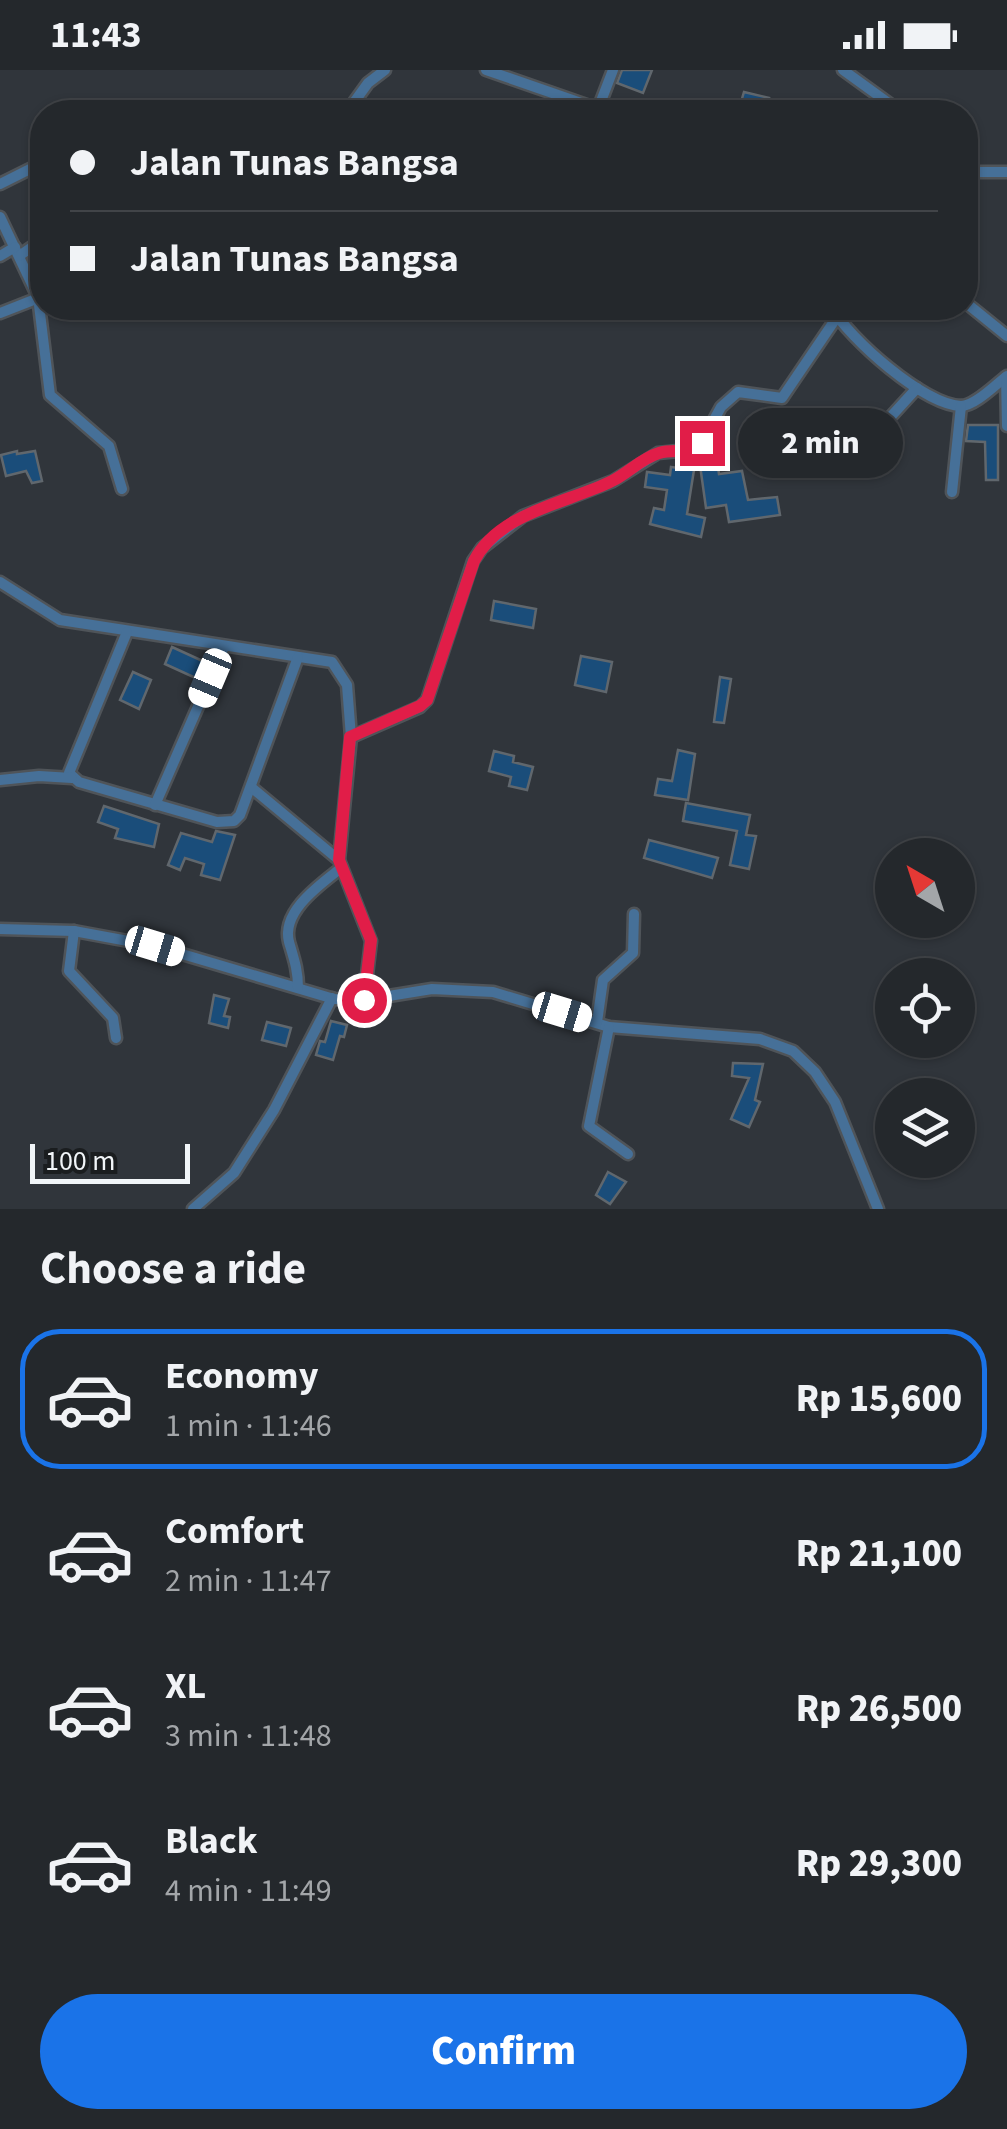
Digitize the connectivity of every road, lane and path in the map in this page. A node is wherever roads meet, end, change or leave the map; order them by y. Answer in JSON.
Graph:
{"nodes":[{"id":1,"x":384,"y":70,"type":"edge"},
{"id":2,"x":486,"y":70,"type":"edge"},
{"id":3,"x":613,"y":70,"type":"edge"},
{"id":4,"x":843,"y":70,"type":"edge"},
{"id":5,"x":502,"y":72,"type":"edge"},
{"id":6,"x":356,"y":100,"type":"edge"},
{"id":7,"x":574,"y":100,"type":"edge"},
{"id":8,"x":605,"y":100,"type":"edge"},
{"id":9,"x":884,"y":100,"type":"edge"},
{"id":10,"x":30,"y":169,"type":"edge"},
{"id":11,"x":978,"y":170,"type":"edge"},
{"id":12,"x":981,"y":172,"type":"joint"},
{"id":13,"x":1007,"y":172,"type":"edge"},
{"id":14,"x":0,"y":184,"type":"edge"},
{"id":15,"x":0,"y":218,"type":"edge"},
{"id":16,"x":30,"y":246,"type":"edge"},
{"id":17,"x":17,"y":252,"type":"junction"},
{"id":18,"x":0,"y":256,"type":"edge"},
{"id":19,"x":30,"y":277,"type":"edge"},
{"id":20,"x":30,"y":300,"type":"edge"},
{"id":21,"x":0,"y":313,"type":"edge"},
{"id":22,"x":978,"y":313,"type":"edge"},
{"id":23,"x":42,"y":320,"type":"edge"},
{"id":24,"x":829,"y":320,"type":"edge"},
{"id":25,"x":842,"y":320,"type":"edge"},
{"id":26,"x":1007,"y":336,"type":"edge"},
{"id":27,"x":1006,"y":377,"type":"edge"},
{"id":28,"x":917,"y":388,"type":"junction"},
{"id":29,"x":961,"y":406,"type":"junction"},
{"id":30,"x":1007,"y":426,"type":"edge"},
{"id":31,"x":874,"y":435,"type":"dead end"},
{"id":32,"x":122,"y":489,"type":"dead end"},
{"id":33,"x":952,"y":492,"type":"dead end"},
{"id":34,"x":0,"y":582,"type":"edge"},
{"id":35,"x":128,"y":632,"type":"junction"},
{"id":36,"x":224,"y":647,"type":"junction"},
{"id":37,"x":298,"y":657,"type":"junction"},
{"id":38,"x":350,"y":737,"type":"junction"},
{"id":39,"x":72,"y":778,"type":"junction"},
{"id":40,"x":0,"y":780,"type":"edge"},
{"id":41,"x":251,"y":787,"type":"junction"},
{"id":42,"x":156,"y":805,"type":"junction"},
{"id":43,"x":340,"y":864,"type":"junction"},
{"id":44,"x":634,"y":914,"type":"dead end"},
{"id":45,"x":0,"y":929,"type":"edge"},
{"id":46,"x":74,"y":931,"type":"junction"},
{"id":47,"x":298,"y":988,"type":"junction"},
{"id":48,"x":332,"y":998,"type":"junction"},
{"id":49,"x":364,"y":1000,"type":"junction"},
{"id":50,"x":596,"y":1022,"type":"junction"},
{"id":51,"x":609,"y":1027,"type":"junction"},
{"id":52,"x":116,"y":1038,"type":"dead end"},
{"id":53,"x":628,"y":1154,"type":"dead end"},
{"id":54,"x":192,"y":1209,"type":"edge"},
{"id":55,"x":878,"y":1209,"type":"edge"}],
"edges":[{"from":1,"to":6,"type":"street"},
{"from":2,"to":5,"type":"street"},
{"from":3,"to":8,"type":"street"},
{"from":4,"to":9,"type":"street"},
{"from":5,"to":7,"type":"street"},
{"from":10,"to":14,"type":"street"},
{"from":11,"to":12,"type":"street"},
{"from":12,"to":13,"type":"street"},
{"from":15,"to":17,"type":"street"},
{"from":16,"to":17,"type":"street"},
{"from":17,"to":18,"type":"street"},
{"from":17,"to":19,"type":"street"},
{"from":20,"to":21,"type":"street"},
{"from":22,"to":26,"type":"street"},
{"from":23,"to":32,"type":"street"},
{"from":24,"to":38,"type":"street"},
{"from":25,"to":28,"type":"street"},
{"from":27,"to":29,"type":"street"},
{"from":27,"to":30,"type":"street"},
{"from":28,"to":29,"type":"street"},
{"from":28,"to":31,"type":"street"},
{"from":29,"to":33,"type":"street"},
{"from":34,"to":35,"type":"street"},
{"from":35,"to":36,"type":"street"},
{"from":35,"to":39,"type":"street"},
{"from":36,"to":37,"type":"street"},
{"from":36,"to":42,"type":"street"},
{"from":37,"to":38,"type":"street"},
{"from":37,"to":41,"type":"street"},
{"from":38,"to":43,"type":"street"},
{"from":39,"to":40,"type":"street"},
{"from":39,"to":42,"type":"street"},
{"from":41,"to":42,"type":"street"},
{"from":41,"to":43,"type":"street"},
{"from":43,"to":47,"type":"street"},
{"from":43,"to":49,"type":"street"},
{"from":44,"to":50,"type":"street"},
{"from":45,"to":46,"type":"street"},
{"from":46,"to":47,"type":"street"},
{"from":46,"to":52,"type":"street"},
{"from":47,"to":48,"type":"street"},
{"from":48,"to":49,"type":"street"},
{"from":48,"to":54,"type":"street"},
{"from":49,"to":50,"type":"street"},
{"from":50,"to":51,"type":"street"},
{"from":51,"to":53,"type":"street"},
{"from":51,"to":55,"type":"street"}]}
